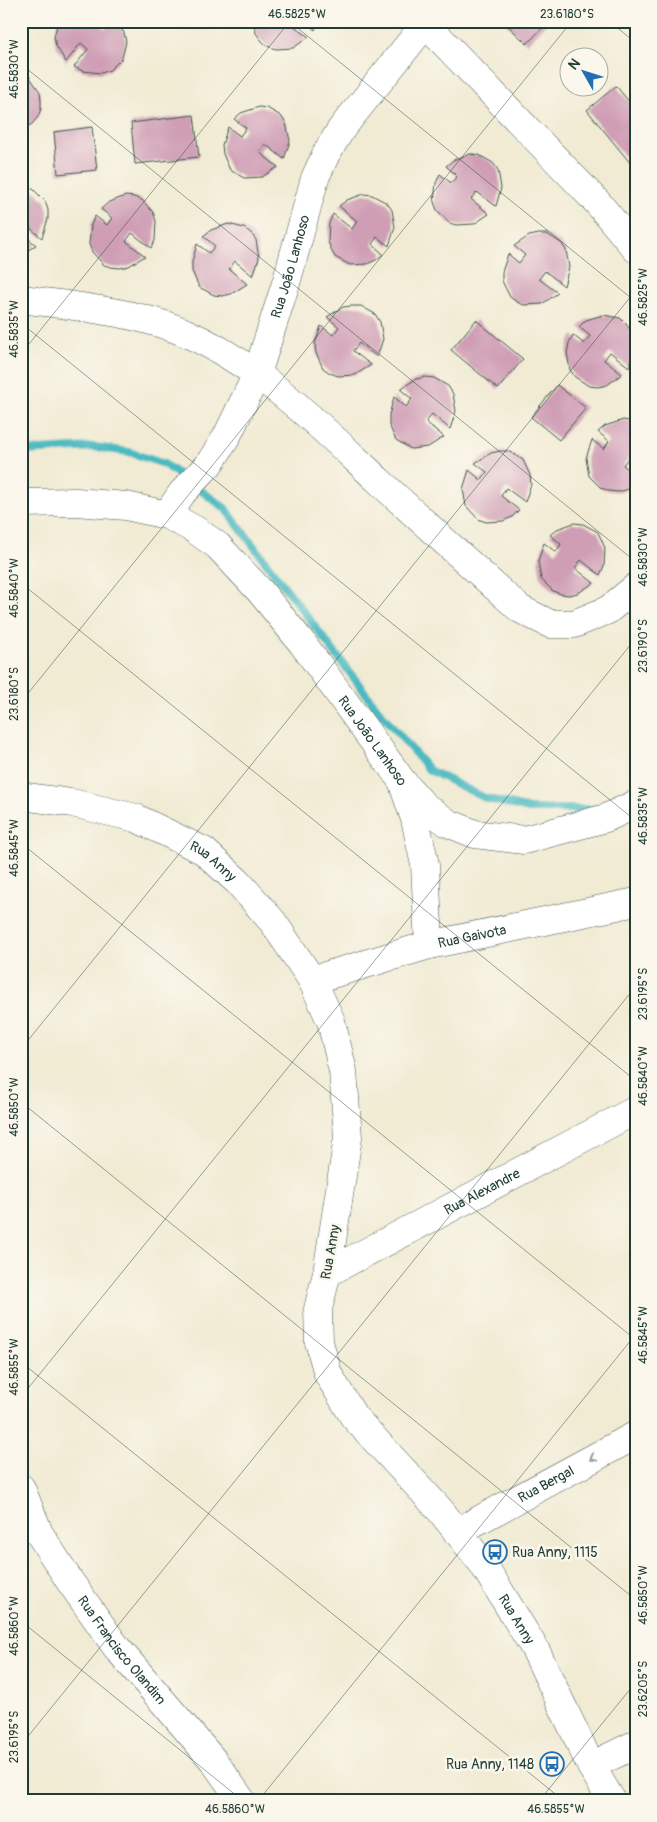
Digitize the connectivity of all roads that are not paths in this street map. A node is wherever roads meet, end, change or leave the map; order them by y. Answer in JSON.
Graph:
{"nodes":[{"id":1,"x":424,"y":22,"type":"edge"},
{"id":2,"x":636,"y":249,"type":"edge"},
{"id":3,"x":21,"y":299,"type":"edge"},
{"id":4,"x":257,"y":374,"type":"junction"},
{"id":5,"x":21,"y":503,"type":"edge"},
{"id":6,"x":167,"y":515,"type":"junction"},
{"id":7,"x":636,"y":587,"type":"edge"},
{"id":8,"x":402,"y":782,"type":"junction"},
{"id":9,"x":21,"y":796,"type":"edge"},
{"id":10,"x":636,"y":804,"type":"edge"},
{"id":11,"x":636,"y":902,"type":"edge"},
{"id":12,"x":428,"y":945,"type":"junction"},
{"id":13,"x":312,"y":980,"type":"junction"},
{"id":14,"x":636,"y":1110,"type":"edge"},
{"id":15,"x":327,"y":1273,"type":"junction"},
{"id":16,"x":636,"y":1435,"type":"edge"},
{"id":17,"x":21,"y":1488,"type":"edge"},
{"id":18,"x":457,"y":1532,"type":"junction"},
{"id":19,"x":636,"y":1744,"type":"edge"},
{"id":20,"x":591,"y":1766,"type":"junction"},
{"id":21,"x":242,"y":1801,"type":"edge"},
{"id":22,"x":612,"y":1801,"type":"edge"}],
"edges":[{"from":1,"to":2,"type":"street"},
{"from":1,"to":4,"type":"street","name":"Rua João Lanhoso"},
{"from":3,"to":4,"type":"street"},
{"from":4,"to":6,"type":"street","name":"Rua João Lanhoso"},
{"from":4,"to":7,"type":"street"},
{"from":5,"to":6,"type":"street","name":"Rua João Lanhoso"},
{"from":6,"to":8,"type":"street","name":"Rua João Lanhoso"},
{"from":8,"to":10,"type":"street","name":"Rua João Lanhoso"},
{"from":8,"to":12,"type":"street"},
{"from":9,"to":13,"type":"street","name":"Rua Anny"},
{"from":11,"to":12,"type":"street","name":"Rua Gaivota"},
{"from":12,"to":13,"type":"street","name":"Rua Gaivota"},
{"from":13,"to":15,"type":"street","name":"Rua Anny"},
{"from":14,"to":15,"type":"street","name":"Rua Alexandre"},
{"from":15,"to":18,"type":"street","name":"Rua Anny"},
{"from":16,"to":18,"type":"street","name":"Rua Bergal","one_way":true},
{"from":17,"to":21,"type":"street","name":"Rua Francisco Olandim"},
{"from":18,"to":20,"type":"street","name":"Rua Anny"},
{"from":19,"to":20,"type":"street"},
{"from":20,"to":22,"type":"street","name":"Rua Anny"}]}
